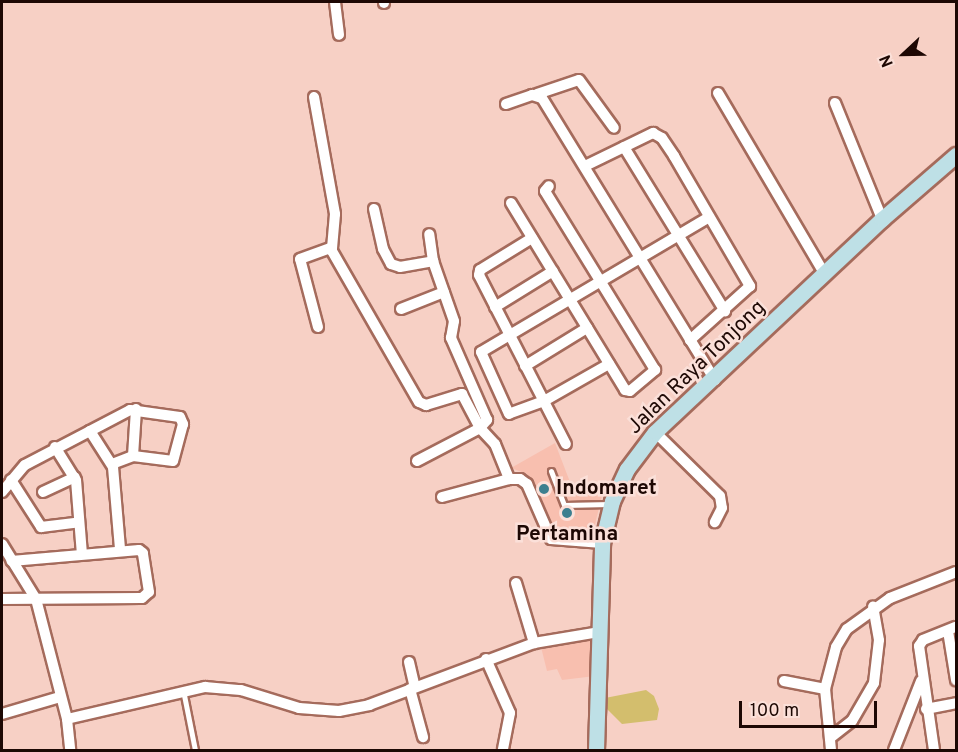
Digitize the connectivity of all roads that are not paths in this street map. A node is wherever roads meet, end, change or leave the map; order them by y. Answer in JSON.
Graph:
{"nodes":[{"id":1,"x":335,"y":2,"type":"edge"},
{"id":2,"x":339,"y":35,"type":"dead end"},
{"id":3,"x":718,"y":93,"type":"dead end"},
{"id":4,"x":537,"y":94,"type":"junction"},
{"id":5,"x":314,"y":97,"type":"dead end"},
{"id":6,"x":506,"y":104,"type":"dead end"},
{"id":7,"x":835,"y":104,"type":"dead end"},
{"id":8,"x":614,"y":128,"type":"dead end"},
{"id":9,"x":624,"y":147,"type":"junction"},
{"id":10,"x":957,"y":155,"type":"edge"},
{"id":11,"x":585,"y":166,"type":"junction"},
{"id":12,"x":549,"y":186,"type":"dead end"},
{"id":13,"x":511,"y":203,"type":"dead end"},
{"id":14,"x":374,"y":210,"type":"dead end"},
{"id":15,"x":709,"y":217,"type":"junction"},
{"id":16,"x":882,"y":219,"type":"junction"},
{"id":17,"x":429,"y":234,"type":"dead end"},
{"id":18,"x":678,"y":236,"type":"junction"},
{"id":19,"x":532,"y":238,"type":"junction"},
{"id":20,"x":331,"y":248,"type":"junction"},
{"id":21,"x":641,"y":259,"type":"junction"},
{"id":22,"x":433,"y":261,"type":"junction"},
{"id":23,"x":553,"y":271,"type":"junction"},
{"id":24,"x":825,"y":275,"type":"junction"},
{"id":25,"x":601,"y":283,"type":"junction"},
{"id":26,"x":444,"y":292,"type":"junction"},
{"id":27,"x":571,"y":302,"type":"junction"},
{"id":28,"x":495,"y":307,"type":"junction"},
{"id":29,"x":401,"y":309,"type":"dead end"},
{"id":30,"x":725,"y":311,"type":"junction"},
{"id":31,"x":318,"y":327,"type":"dead end"},
{"id":32,"x":587,"y":328,"type":"junction"},
{"id":33,"x":509,"y":335,"type":"junction"},
{"id":34,"x":690,"y":340,"type":"junction"},
{"id":35,"x":609,"y":364,"type":"junction"},
{"id":36,"x":525,"y":366,"type":"junction"},
{"id":37,"x":715,"y":380,"type":"junction"},
{"id":38,"x":544,"y":401,"type":"junction"},
{"id":39,"x":136,"y":409,"type":"junction"},
{"id":40,"x":480,"y":428,"type":"junction"},
{"id":41,"x":90,"y":431,"type":"junction"},
{"id":42,"x":655,"y":432,"type":"junction"},
{"id":43,"x":566,"y":444,"type":"dead end"},
{"id":44,"x":55,"y":447,"type":"junction"},
{"id":45,"x":133,"y":456,"type":"junction"},
{"id":46,"x":417,"y":461,"type":"dead end"},
{"id":47,"x":112,"y":464,"type":"junction"},
{"id":48,"x":550,"y":471,"type":"dead end"},
{"id":49,"x":75,"y":477,"type":"junction"},
{"id":50,"x":509,"y":479,"type":"junction"},
{"id":51,"x":11,"y":480,"type":"junction"},
{"id":52,"x":2,"y":492,"type":"edge"},
{"id":53,"x":44,"y":492,"type":"dead end"},
{"id":54,"x":442,"y":497,"type":"dead end"},
{"id":55,"x":611,"y":504,"type":"junction"},
{"id":56,"x":79,"y":522,"type":"junction"},
{"id":57,"x":715,"y":522,"type":"dead end"},
{"id":58,"x":602,"y":543,"type":"junction"},
{"id":59,"x":2,"y":544,"type":"edge"},
{"id":60,"x":120,"y":549,"type":"junction"},
{"id":61,"x":82,"y":554,"type":"junction"},
{"id":62,"x":11,"y":561,"type":"junction"},
{"id":63,"x":957,"y":572,"type":"edge"},
{"id":64,"x":516,"y":583,"type":"dead end"},
{"id":65,"x":2,"y":599,"type":"edge"},
{"id":66,"x":36,"y":599,"type":"junction"},
{"id":67,"x":873,"y":608,"type":"junction"},
{"id":68,"x":952,"y":629,"type":"edge"},
{"id":69,"x":600,"y":632,"type":"junction"},
{"id":70,"x":534,"y":642,"type":"junction"},
{"id":71,"x":486,"y":659,"type":"junction"},
{"id":72,"x":410,"y":662,"type":"dead end"},
{"id":73,"x":921,"y":680,"type":"junction"},
{"id":74,"x":957,"y":680,"type":"edge"},
{"id":75,"x":784,"y":681,"type":"dead end"},
{"id":76,"x":413,"y":688,"type":"junction"},
{"id":77,"x":825,"y":689,"type":"junction"},
{"id":78,"x":183,"y":690,"type":"junction"},
{"id":79,"x":60,"y":696,"type":"junction"},
{"id":80,"x":957,"y":703,"type":"edge"},
{"id":81,"x":927,"y":708,"type":"junction"},
{"id":82,"x":2,"y":714,"type":"edge"},
{"id":83,"x":67,"y":719,"type":"junction"},
{"id":84,"x":423,"y":737,"type":"dead end"},
{"id":85,"x":830,"y":738,"type":"junction"},
{"id":86,"x":70,"y":750,"type":"edge"},
{"id":87,"x":195,"y":750,"type":"edge"},
{"id":88,"x":503,"y":750,"type":"edge"},
{"id":89,"x":596,"y":750,"type":"edge"},
{"id":90,"x":831,"y":750,"type":"edge"},
{"id":91,"x":894,"y":750,"type":"edge"},
{"id":92,"x":934,"y":750,"type":"edge"}],
"edges":[{"from":1,"to":2,"type":"street"},
{"from":3,"to":24,"type":"street"},
{"from":4,"to":6,"type":"street"},
{"from":4,"to":8,"type":"street"},
{"from":4,"to":11,"type":"street"},
{"from":5,"to":20,"type":"street"},
{"from":7,"to":16,"type":"street"},
{"from":9,"to":11,"type":"street"},
{"from":9,"to":15,"type":"street"},
{"from":9,"to":18,"type":"street"},
{"from":10,"to":16,"type":"main road","name":"Jalan Raya Tonjong"},
{"from":11,"to":21,"type":"street"},
{"from":12,"to":25,"type":"street"},
{"from":13,"to":19,"type":"street"},
{"from":14,"to":22,"type":"street"},
{"from":15,"to":18,"type":"street"},
{"from":15,"to":30,"type":"street"},
{"from":16,"to":24,"type":"main road","name":"Jalan Raya Tonjong"},
{"from":17,"to":22,"type":"street"},
{"from":18,"to":21,"type":"street"},
{"from":18,"to":30,"type":"street"},
{"from":19,"to":23,"type":"street"},
{"from":19,"to":28,"type":"street"},
{"from":20,"to":31,"type":"street"},
{"from":20,"to":40,"type":"street"},
{"from":21,"to":25,"type":"street"},
{"from":21,"to":34,"type":"street"},
{"from":22,"to":26,"type":"street"},
{"from":23,"to":27,"type":"street"},
{"from":23,"to":28,"type":"street"},
{"from":24,"to":37,"type":"main road","name":"Jalan Raya Tonjong"},
{"from":25,"to":27,"type":"street"},
{"from":25,"to":35,"type":"street"},
{"from":26,"to":29,"type":"street"},
{"from":26,"to":40,"type":"street"},
{"from":27,"to":32,"type":"street"},
{"from":27,"to":33,"type":"street"},
{"from":28,"to":33,"type":"street"},
{"from":30,"to":34,"type":"street"},
{"from":32,"to":35,"type":"street"},
{"from":32,"to":36,"type":"street"},
{"from":33,"to":36,"type":"street"},
{"from":33,"to":38,"type":"street"},
{"from":34,"to":37,"type":"street"},
{"from":35,"to":38,"type":"street"},
{"from":36,"to":38,"type":"street"},
{"from":37,"to":42,"type":"main road","name":"Jalan Raya Tonjong"},
{"from":38,"to":43,"type":"street"},
{"from":39,"to":41,"type":"street"},
{"from":39,"to":45,"type":"street"},
{"from":39,"to":45,"type":"street"},
{"from":40,"to":46,"type":"street"},
{"from":40,"to":50,"type":"street"},
{"from":41,"to":44,"type":"street"},
{"from":41,"to":47,"type":"street"},
{"from":42,"to":55,"type":"main road","name":"Jalan Raya Tonjong"},
{"from":42,"to":57,"type":"street"},
{"from":44,"to":49,"type":"street"},
{"from":44,"to":51,"type":"street"},
{"from":45,"to":47,"type":"street"},
{"from":47,"to":60,"type":"street"},
{"from":48,"to":55,"type":"lane"},
{"from":49,"to":53,"type":"street"},
{"from":49,"to":56,"type":"street"},
{"from":50,"to":54,"type":"street"},
{"from":50,"to":58,"type":"street"},
{"from":51,"to":52,"type":"street"},
{"from":51,"to":56,"type":"street"},
{"from":55,"to":58,"type":"main road","name":"Jalan Raya Tonjong"},
{"from":56,"to":61,"type":"street"},
{"from":58,"to":69,"type":"main road","name":"Jalan Raya Tonjong"},
{"from":59,"to":62,"type":"street"},
{"from":60,"to":61,"type":"street"},
{"from":60,"to":66,"type":"street"},
{"from":61,"to":62,"type":"street"},
{"from":62,"to":66,"type":"street"},
{"from":63,"to":67,"type":"street"},
{"from":64,"to":70,"type":"street"},
{"from":65,"to":66,"type":"street"},
{"from":66,"to":79,"type":"street"},
{"from":67,"to":77,"type":"street"},
{"from":67,"to":85,"type":"street"},
{"from":68,"to":73,"type":"street"},
{"from":68,"to":74,"type":"street"},
{"from":69,"to":70,"type":"street"},
{"from":69,"to":89,"type":"main road","name":"Jalan Raya Tonjong"},
{"from":70,"to":71,"type":"street"},
{"from":71,"to":76,"type":"street"},
{"from":71,"to":88,"type":"street"},
{"from":72,"to":76,"type":"street"},
{"from":73,"to":81,"type":"street"},
{"from":73,"to":91,"type":"street"},
{"from":75,"to":77,"type":"street"},
{"from":76,"to":78,"type":"street"},
{"from":76,"to":84,"type":"street"},
{"from":77,"to":85,"type":"street"},
{"from":78,"to":83,"type":"street"},
{"from":78,"to":87,"type":"lane"},
{"from":79,"to":82,"type":"street"},
{"from":79,"to":83,"type":"street"},
{"from":80,"to":81,"type":"street"},
{"from":81,"to":92,"type":"street"},
{"from":83,"to":86,"type":"street"},
{"from":85,"to":90,"type":"street"}]}
